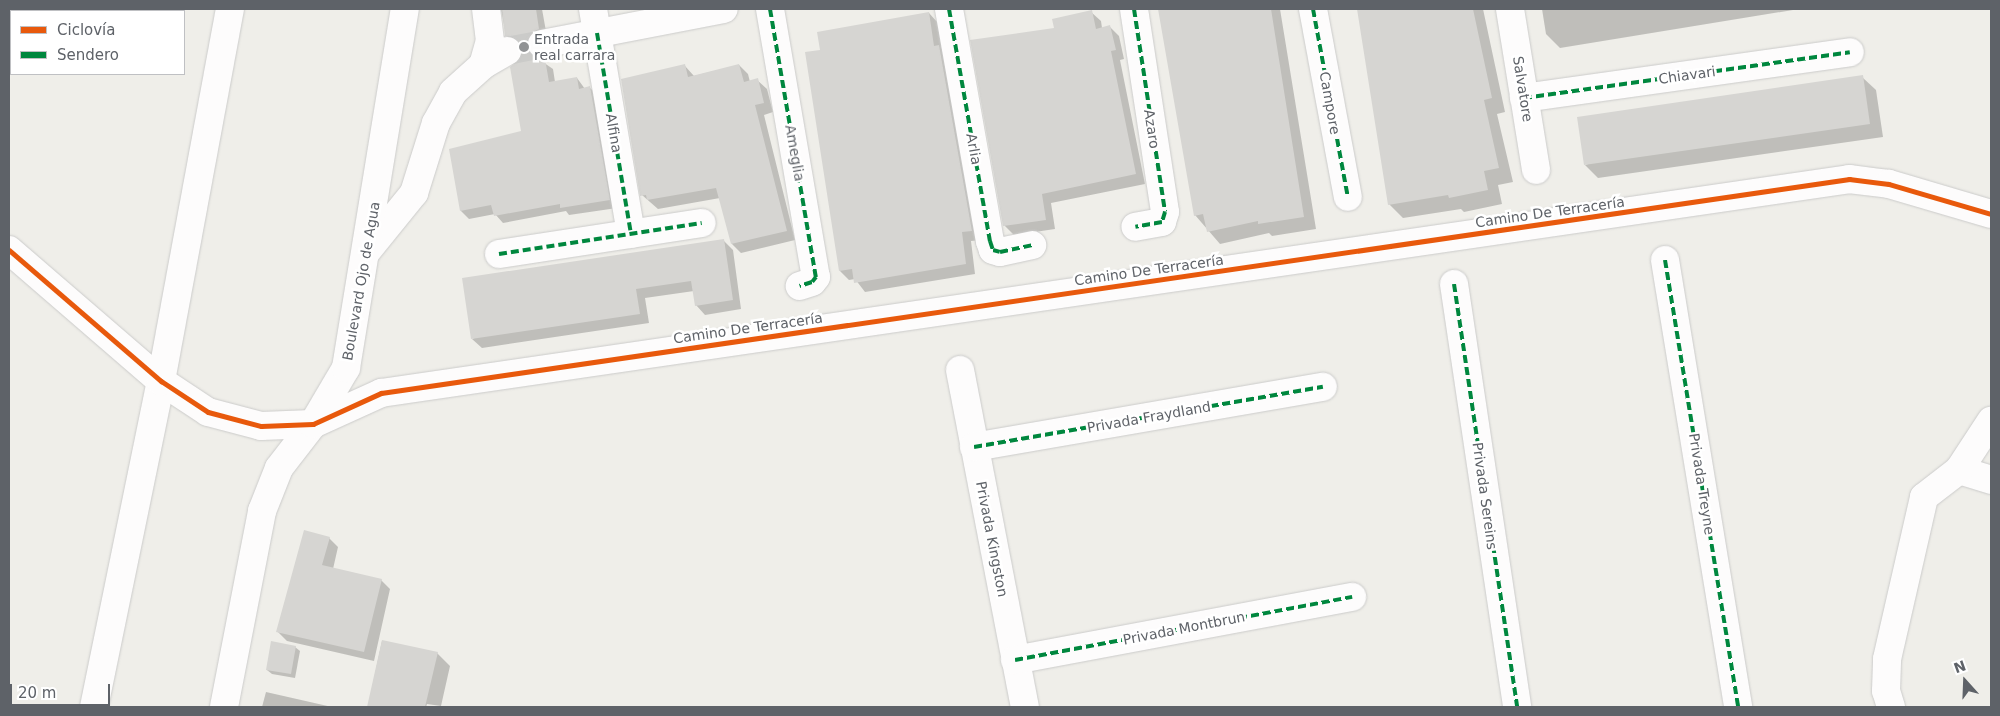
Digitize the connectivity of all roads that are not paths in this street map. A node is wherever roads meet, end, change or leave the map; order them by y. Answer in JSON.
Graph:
{"nodes":[{"id":1,"x":230,"y":9,"type":"edge"},
{"id":2,"x":404,"y":9,"type":"edge"},
{"id":3,"x":486,"y":9,"type":"edge"},
{"id":4,"x":724,"y":9,"type":"edge"},
{"id":5,"x":770,"y":9,"type":"edge"},
{"id":6,"x":949,"y":9,"type":"edge"},
{"id":7,"x":1134,"y":9,"type":"edge"},
{"id":8,"x":1313,"y":9,"type":"edge"},
{"id":9,"x":1510,"y":9,"type":"edge"},
{"id":10,"x":595,"y":21,"type":"edge"},
{"id":11,"x":542,"y":44,"type":"tunnel mouth"},
{"id":12,"x":507,"y":51,"type":"tunnel mouth"},
{"id":13,"x":1850,"y":52,"type":"dead end"},
{"id":14,"x":483,"y":65,"type":"junction"},
{"id":15,"x":1524,"y":98,"type":"junction"},
{"id":16,"x":1536,"y":170,"type":"dead end"},
{"id":17,"x":1348,"y":197,"type":"dead end"},
{"id":18,"x":1991,"y":214,"type":"edge"},
{"id":19,"x":702,"y":223,"type":"dead end"},
{"id":20,"x":1136,"y":227,"type":"dead end"},
{"id":21,"x":631,"y":234,"type":"junction"},
{"id":22,"x":1032,"y":245,"type":"dead end"},
{"id":23,"x":9,"y":250,"type":"edge"},
{"id":24,"x":367,"y":251,"type":"junction"},
{"id":25,"x":499,"y":254,"type":"dead end"},
{"id":26,"x":1665,"y":260,"type":"dead end"},
{"id":27,"x":1454,"y":284,"type":"dead end"},
{"id":28,"x":800,"y":286,"type":"dead end"},
{"id":29,"x":960,"y":370,"type":"dead end"},
{"id":30,"x":161,"y":381,"type":"junction"},
{"id":31,"x":1323,"y":387,"type":"dead end"},
{"id":32,"x":1991,"y":421,"type":"edge"},
{"id":33,"x":313,"y":424,"type":"junction"},
{"id":34,"x":974,"y":447,"type":"junction"},
{"id":35,"x":1959,"y":470,"type":"junction"},
{"id":36,"x":1991,"y":480,"type":"edge"},
{"id":37,"x":1352,"y":597,"type":"dead end"},
{"id":38,"x":1016,"y":660,"type":"junction"},
{"id":39,"x":94,"y":707,"type":"edge"},
{"id":40,"x":224,"y":707,"type":"edge"},
{"id":41,"x":1026,"y":707,"type":"edge"},
{"id":42,"x":1517,"y":707,"type":"edge"},
{"id":43,"x":1738,"y":707,"type":"edge"},
{"id":44,"x":1891,"y":707,"type":"edge"}],
"edges":[{"from":1,"to":30,"type":"street"},
{"from":2,"to":24,"type":"street","name":"Boulevard Ojo de Agua"},
{"from":3,"to":14,"type":"street"},
{"from":4,"to":10,"type":"street"},
{"from":5,"to":28,"type":"street","name":"Ameglia"},
{"from":6,"to":22,"type":"street","name":"Arlia"},
{"from":7,"to":20,"type":"street","name":"Azaro"},
{"from":8,"to":17,"type":"street","name":"Campore"},
{"from":9,"to":15,"type":"street","name":"Salvatore"},
{"from":10,"to":11,"type":"street"},
{"from":10,"to":21,"type":"street","name":"Alfina"},
{"from":12,"to":14,"type":"street"},
{"from":13,"to":15,"type":"street","name":"Chiavari"},
{"from":14,"to":24,"type":"street"},
{"from":15,"to":16,"type":"street","name":"Salvatore"},
{"from":18,"to":33,"type":"street","name":"Camino De Terracería"},
{"from":19,"to":21,"type":"street"},
{"from":21,"to":25,"type":"street"},
{"from":23,"to":30,"type":"street"},
{"from":24,"to":33,"type":"street","name":"Boulevard Ojo de Agua"},
{"from":26,"to":43,"type":"street","name":"Privada Treyne"},
{"from":27,"to":42,"type":"street","name":"Privada Sereins"},
{"from":29,"to":34,"type":"street","name":"Privada Kingston"},
{"from":30,"to":33,"type":"street"},
{"from":30,"to":39,"type":"street"},
{"from":31,"to":34,"type":"street","name":"Privada Fraydland"},
{"from":32,"to":35,"type":"street"},
{"from":33,"to":40,"type":"street","name":"Boulevard Ojo de Agua"},
{"from":34,"to":38,"type":"street","name":"Privada Kingston"},
{"from":35,"to":36,"type":"street"},
{"from":35,"to":44,"type":"street"},
{"from":37,"to":38,"type":"street","name":"Privada Montbrun"},
{"from":38,"to":41,"type":"street","name":"Privada Kingston"}]}
